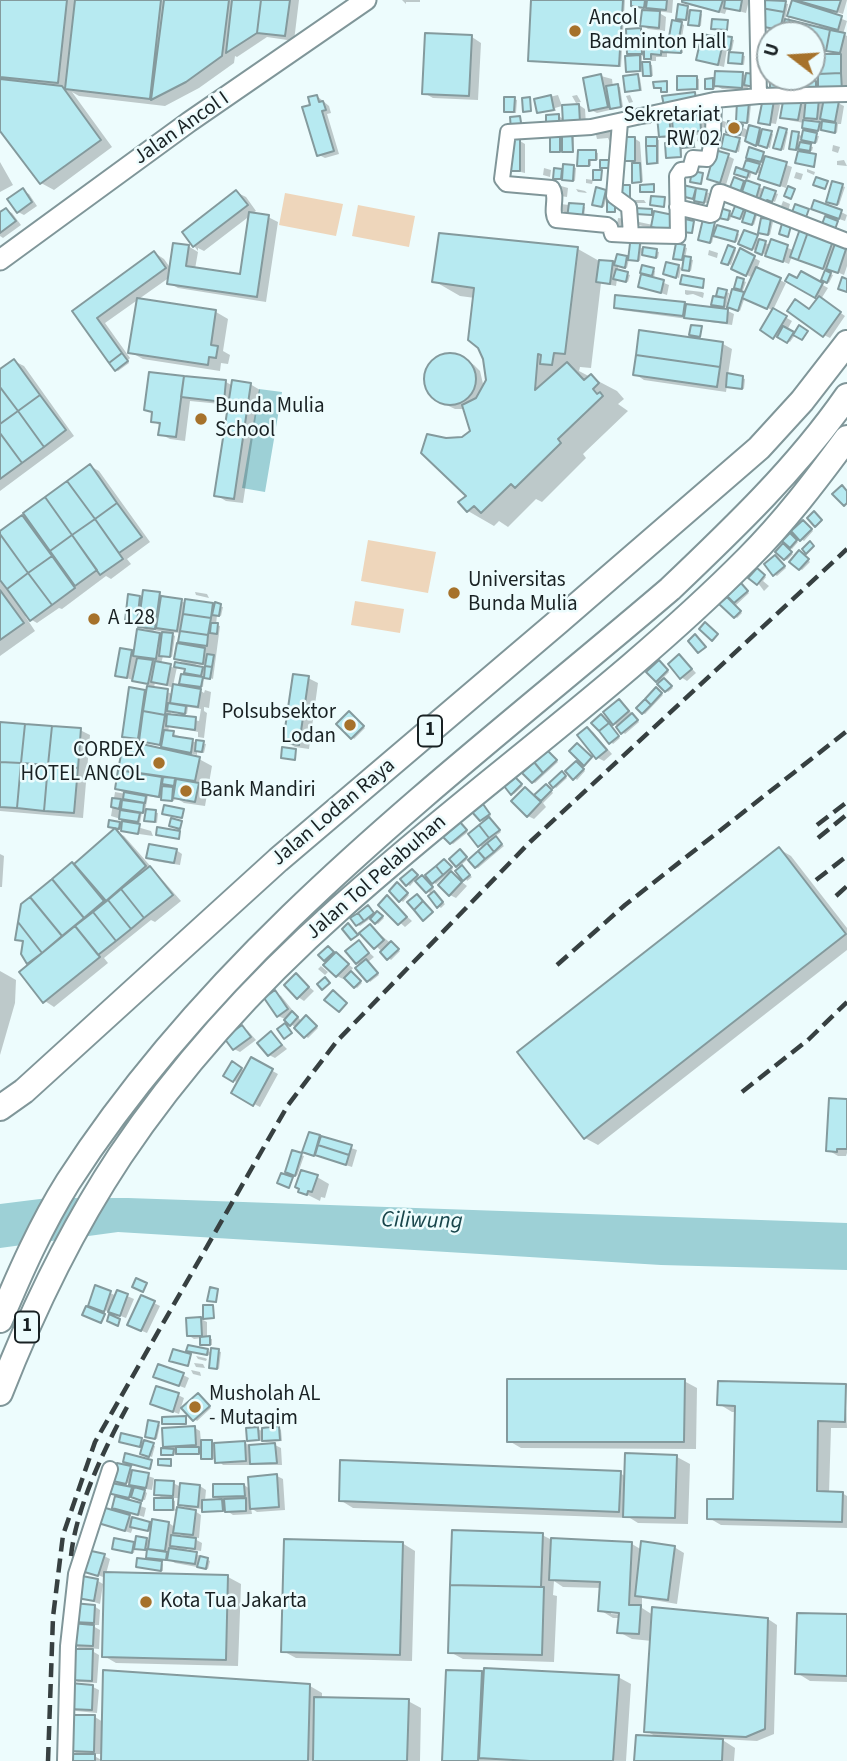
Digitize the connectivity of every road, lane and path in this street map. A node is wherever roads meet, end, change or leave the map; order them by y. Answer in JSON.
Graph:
{"nodes":[{"id":1,"x":366,"y":0,"type":"edge"},
{"id":2,"x":757,"y":0,"type":"edge"},
{"id":3,"x":847,"y":94,"type":"edge"},
{"id":4,"x":759,"y":96,"type":"junction"},
{"id":5,"x":714,"y":100,"type":"junction"},
{"id":6,"x":620,"y":122,"type":"junction"},
{"id":7,"x":677,"y":207,"type":"junction"},
{"id":8,"x":631,"y":235,"type":"junction"},
{"id":9,"x":847,"y":241,"type":"edge"},
{"id":10,"x":0,"y":260,"type":"edge"},
{"id":11,"x":847,"y":342,"type":"edge"},
{"id":12,"x":847,"y":396,"type":"edge"},
{"id":13,"x":847,"y":438,"type":"edge"},
{"id":14,"x":0,"y":1108,"type":"edge"},
{"id":15,"x":0,"y":1320,"type":"edge"},
{"id":16,"x":0,"y":1393,"type":"edge"},
{"id":17,"x":110,"y":1469,"type":"dead end"},
{"id":18,"x":65,"y":1761,"type":"edge"}],
"edges":[{"from":1,"to":10,"type":"street","name":"Jalan Ancol I"},
{"from":2,"to":4,"type":"street"},
{"from":3,"to":4,"type":"street"},
{"from":4,"to":5,"type":"street"},
{"from":5,"to":6,"type":"street"},
{"from":5,"to":7,"type":"street"},
{"from":6,"to":8,"type":"street"},
{"from":6,"to":8,"type":"street"},
{"from":7,"to":8,"type":"street"},
{"from":7,"to":9,"type":"street"},
{"from":11,"to":14,"type":"highway","name":"Jalan Lodan Raya","number":"1"},
{"from":12,"to":15,"type":"highway","name":"Jalan Tol Pelabuhan","number":"1"},
{"from":13,"to":16,"type":"highway","name":"Jalan Tol Pelabuhan","number":"1"},
{"from":17,"to":18,"type":"street"}]}
